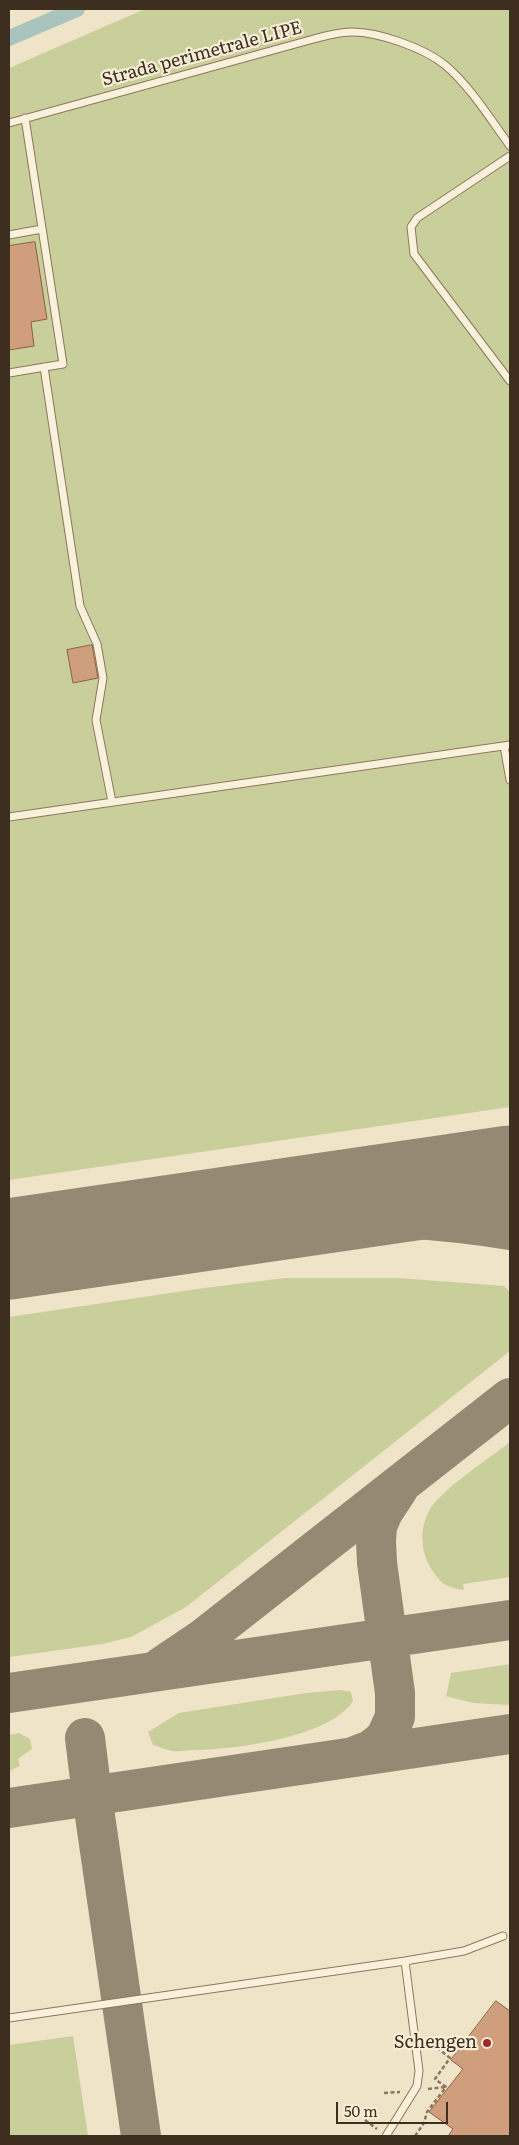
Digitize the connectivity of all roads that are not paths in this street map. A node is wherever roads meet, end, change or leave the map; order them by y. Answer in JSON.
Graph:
{"nodes":[{"id":1,"x":25,"y":118,"type":"junction"},
{"id":2,"x":9,"y":123,"type":"edge"},
{"id":3,"x":510,"y":146,"type":"edge"},
{"id":4,"x":510,"y":156,"type":"edge"},
{"id":5,"x":42,"y":229,"type":"junction"},
{"id":6,"x":9,"y":234,"type":"edge"},
{"id":7,"x":44,"y":368,"type":"junction"},
{"id":8,"x":9,"y":372,"type":"edge"},
{"id":9,"x":510,"y":381,"type":"edge"},
{"id":10,"x":507,"y":746,"type":"edge"},
{"id":11,"x":510,"y":780,"type":"edge"},
{"id":12,"x":112,"y":802,"type":"junction"},
{"id":13,"x":9,"y":817,"type":"edge"},
{"id":14,"x":508,"y":1936,"type":"edge"},
{"id":15,"x":405,"y":1961,"type":"junction"},
{"id":16,"x":9,"y":2018,"type":"edge"},
{"id":17,"x":386,"y":2136,"type":"edge"}],
"edges":[{"from":1,"to":2,"type":"lane","name":"Strada perimetrale LIPE"},
{"from":1,"to":3,"type":"lane","name":"Strada perimetrale LIPE"},
{"from":1,"to":5,"type":"lane"},
{"from":4,"to":9,"type":"lane"},
{"from":5,"to":6,"type":"lane"},
{"from":5,"to":7,"type":"lane"},
{"from":7,"to":8,"type":"lane"},
{"from":7,"to":12,"type":"lane"},
{"from":10,"to":11,"type":"lane"},
{"from":10,"to":12,"type":"lane"},
{"from":12,"to":13,"type":"lane"},
{"from":14,"to":15,"type":"lane"},
{"from":15,"to":16,"type":"lane"},
{"from":15,"to":17,"type":"lane"}]}
